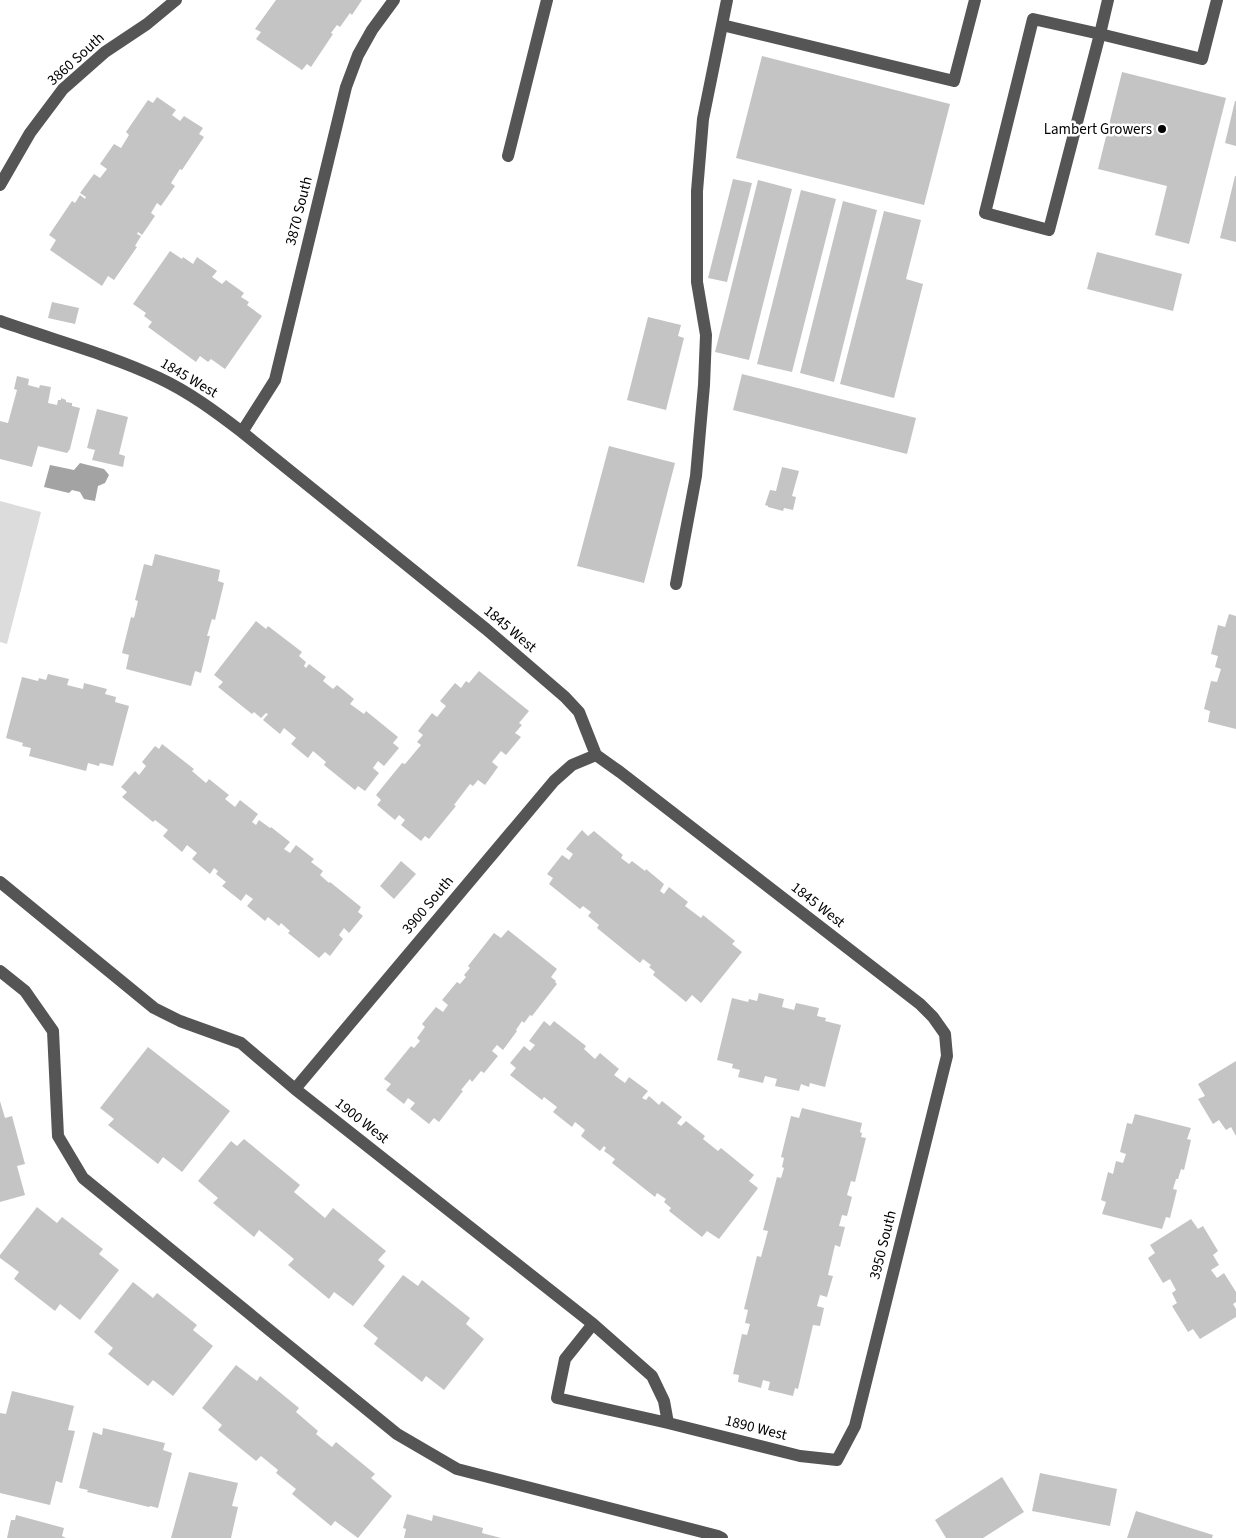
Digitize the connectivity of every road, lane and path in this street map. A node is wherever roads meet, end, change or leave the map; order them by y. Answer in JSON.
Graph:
{"nodes":[{"id":1,"x":176,"y":0,"type":"edge"},
{"id":2,"x":394,"y":0,"type":"edge"},
{"id":3,"x":547,"y":0,"type":"edge"},
{"id":4,"x":728,"y":0,"type":"edge"},
{"id":5,"x":975,"y":0,"type":"edge"},
{"id":6,"x":1108,"y":0,"type":"edge"},
{"id":7,"x":1217,"y":0,"type":"edge"},
{"id":8,"x":722,"y":25,"type":"junction"},
{"id":9,"x":1100,"y":34,"type":"junction"},
{"id":10,"x":508,"y":156,"type":"dead end"},
{"id":11,"x":0,"y":185,"type":"edge"},
{"id":12,"x":0,"y":321,"type":"edge"},
{"id":13,"x":242,"y":432,"type":"junction"},
{"id":14,"x":676,"y":584,"type":"dead end"},
{"id":15,"x":596,"y":755,"type":"junction"},
{"id":16,"x":0,"y":882,"type":"edge"},
{"id":17,"x":0,"y":971,"type":"edge"},
{"id":18,"x":945,"y":1034,"type":"joint"},
{"id":19,"x":295,"y":1089,"type":"junction"},
{"id":20,"x":593,"y":1324,"type":"junction"},
{"id":21,"x":668,"y":1423,"type":"junction"},
{"id":22,"x":837,"y":1460,"type":"joint"},
{"id":23,"x":722,"y":1538,"type":"edge"}],
"edges":[{"from":1,"to":11,"type":"street","name":"3860 South"},
{"from":2,"to":13,"type":"street","name":"3870 South"},
{"from":3,"to":10,"type":"street"},
{"from":4,"to":8,"type":"street"},
{"from":5,"to":8,"type":"street"},
{"from":6,"to":9,"type":"street"},
{"from":7,"to":9,"type":"street"},
{"from":8,"to":14,"type":"street"},
{"from":9,"to":9,"type":"street"},
{"from":12,"to":13,"type":"street","name":"1845 West"},
{"from":13,"to":15,"type":"street","name":"1845 West"},
{"from":15,"to":18,"type":"street","name":"1845 West"},
{"from":15,"to":19,"type":"street","name":"3900 South"},
{"from":16,"to":19,"type":"street","name":"1900 West"},
{"from":17,"to":23,"type":"street"},
{"from":18,"to":22,"type":"street","name":"3950 South"},
{"from":19,"to":20,"type":"street","name":"1900 West"},
{"from":20,"to":21,"type":"street","name":"1900 West"},
{"from":20,"to":21,"type":"street","name":"1890 West"},
{"from":21,"to":22,"type":"street","name":"1890 West"}]}
